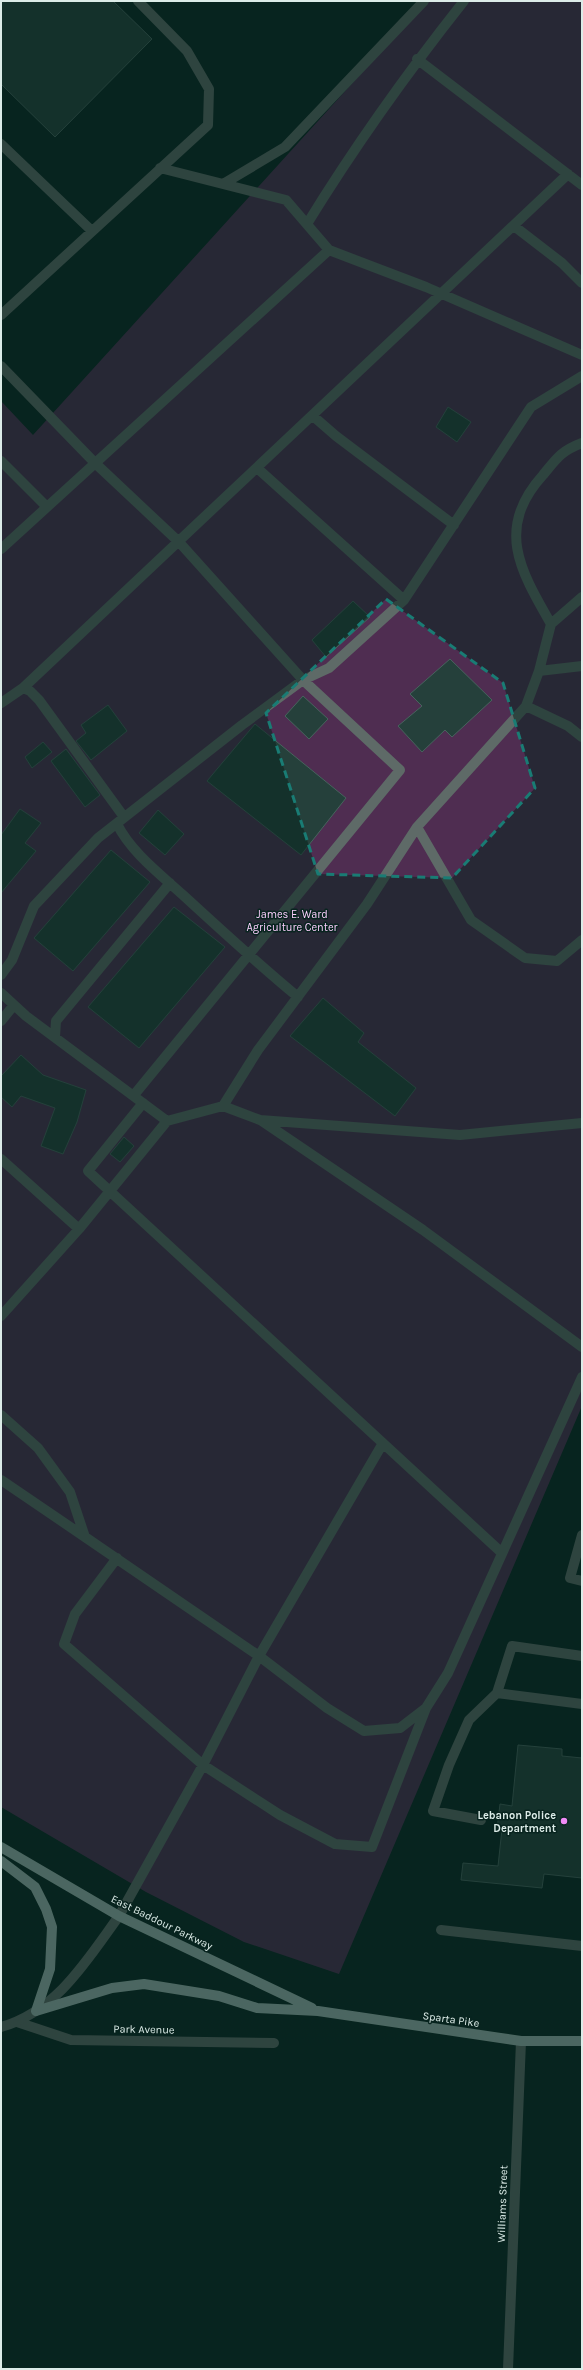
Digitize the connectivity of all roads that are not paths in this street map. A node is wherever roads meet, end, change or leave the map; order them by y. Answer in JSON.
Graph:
{"nodes":[{"id":1,"x":138,"y":1,"type":"edge"},
{"id":2,"x":424,"y":1,"type":"edge"},
{"id":3,"x":464,"y":1,"type":"edge"},
{"id":4,"x":417,"y":59,"type":"junction"},
{"id":5,"x":1,"y":144,"type":"edge"},
{"id":6,"x":160,"y":168,"type":"junction"},
{"id":7,"x":568,"y":174,"type":"junction"},
{"id":8,"x":223,"y":184,"type":"junction"},
{"id":9,"x":582,"y":185,"type":"edge"},
{"id":10,"x":307,"y":224,"type":"junction"},
{"id":11,"x":514,"y":226,"type":"junction"},
{"id":12,"x":92,"y":231,"type":"junction"},
{"id":13,"x":329,"y":250,"type":"junction"},
{"id":14,"x":582,"y":283,"type":"edge"},
{"id":15,"x":442,"y":294,"type":"junction"},
{"id":16,"x":1,"y":315,"type":"edge"},
{"id":17,"x":580,"y":352,"type":"edge"},
{"id":18,"x":1,"y":366,"type":"edge"},
{"id":19,"x":582,"y":376,"type":"edge"},
{"id":20,"x":313,"y":416,"type":"junction"},
{"id":21,"x":582,"y":442,"type":"edge"},
{"id":22,"x":1,"y":460,"type":"edge"},
{"id":23,"x":95,"y":463,"type":"junction"},
{"id":24,"x":257,"y":468,"type":"junction"},
{"id":25,"x":47,"y":507,"type":"junction"},
{"id":26,"x":454,"y":525,"type":"junction"},
{"id":27,"x":178,"y":542,"type":"junction"},
{"id":28,"x":1,"y":550,"type":"edge"},
{"id":29,"x":582,"y":597,"type":"edge"},
{"id":30,"x":404,"y":600,"type":"junction"},
{"id":31,"x":551,"y":624,"type":"junction"},
{"id":32,"x":582,"y":666,"type":"edge"},
{"id":33,"x":539,"y":671,"type":"junction"},
{"id":34,"x":303,"y":680,"type":"junction"},
{"id":35,"x":23,"y":688,"type":"junction"},
{"id":36,"x":1,"y":703,"type":"edge"},
{"id":37,"x":526,"y":706,"type":"junction"},
{"id":38,"x":582,"y":737,"type":"edge"},
{"id":39,"x":121,"y":820,"type":"junction"},
{"id":40,"x":418,"y":827,"type":"junction"},
{"id":41,"x":170,"y":883,"type":"junction"},
{"id":42,"x":582,"y":940,"type":"edge"},
{"id":43,"x":248,"y":956,"type":"junction"},
{"id":44,"x":1,"y":975,"type":"edge"},
{"id":45,"x":1,"y":993,"type":"edge"},
{"id":46,"x":298,"y":996,"type":"junction"},
{"id":47,"x":14,"y":1005,"type":"junction"},
{"id":48,"x":1,"y":1021,"type":"edge"},
{"id":49,"x":55,"y":1037,"type":"junction"},
{"id":50,"x":134,"y":1095,"type":"junction"},
{"id":51,"x":143,"y":1103,"type":"junction"},
{"id":52,"x":222,"y":1106,"type":"junction"},
{"id":53,"x":260,"y":1120,"type":"junction"},
{"id":54,"x":167,"y":1121,"type":"junction"},
{"id":55,"x":582,"y":1123,"type":"edge"},
{"id":56,"x":1,"y":1160,"type":"edge"},
{"id":57,"x":111,"y":1192,"type":"junction"},
{"id":58,"x":79,"y":1229,"type":"junction"},
{"id":59,"x":1,"y":1316,"type":"edge"},
{"id":60,"x":582,"y":1347,"type":"edge"},
{"id":61,"x":582,"y":1377,"type":"edge"},
{"id":62,"x":1,"y":1415,"type":"edge"},
{"id":63,"x":384,"y":1443,"type":"junction"},
{"id":64,"x":1,"y":1480,"type":"edge"},
{"id":65,"x":582,"y":1534,"type":"edge"},
{"id":66,"x":86,"y":1536,"type":"junction"},
{"id":67,"x":502,"y":1553,"type":"junction"},
{"id":68,"x":117,"y":1558,"type":"junction"},
{"id":69,"x":582,"y":1581,"type":"edge"},
{"id":70,"x":259,"y":1656,"type":"junction"},
{"id":71,"x":582,"y":1656,"type":"edge"},
{"id":72,"x":497,"y":1693,"type":"junction"},
{"id":73,"x":582,"y":1704,"type":"edge"},
{"id":74,"x":426,"y":1708,"type":"junction"},
{"id":75,"x":203,"y":1765,"type":"junction"},
{"id":76,"x":481,"y":1820,"type":"dead end"},
{"id":77,"x":1,"y":1847,"type":"edge"},
{"id":78,"x":1,"y":1861,"type":"edge"},
{"id":79,"x":119,"y":1916,"type":"junction"},
{"id":80,"x":441,"y":1930,"type":"dead end"},
{"id":81,"x":582,"y":1946,"type":"edge"},
{"id":82,"x":36,"y":2011,"type":"junction"},
{"id":83,"x":318,"y":2011,"type":"junction"},
{"id":84,"x":17,"y":2022,"type":"junction"},
{"id":85,"x":1,"y":2026,"type":"edge"},
{"id":86,"x":521,"y":2041,"type":"junction"},
{"id":87,"x":582,"y":2041,"type":"edge"},
{"id":88,"x":274,"y":2043,"type":"dead end"},
{"id":89,"x":508,"y":2369,"type":"edge"}],
"edges":[{"from":1,"to":6,"type":"street"},
{"from":2,"to":8,"type":"street"},
{"from":3,"to":4,"type":"street"},
{"from":4,"to":7,"type":"street"},
{"from":4,"to":10,"type":"street"},
{"from":5,"to":12,"type":"street"},
{"from":6,"to":8,"type":"street"},
{"from":6,"to":12,"type":"street"},
{"from":7,"to":9,"type":"street"},
{"from":7,"to":11,"type":"street"},
{"from":8,"to":10,"type":"street"},
{"from":10,"to":13,"type":"street"},
{"from":11,"to":14,"type":"street"},
{"from":11,"to":15,"type":"street"},
{"from":12,"to":16,"type":"street"},
{"from":13,"to":15,"type":"street"},
{"from":13,"to":23,"type":"street"},
{"from":15,"to":17,"type":"street"},
{"from":15,"to":20,"type":"street"},
{"from":18,"to":23,"type":"street"},
{"from":19,"to":26,"type":"street"},
{"from":20,"to":24,"type":"street"},
{"from":20,"to":26,"type":"street"},
{"from":21,"to":31,"type":"street"},
{"from":22,"to":25,"type":"street"},
{"from":23,"to":25,"type":"street"},
{"from":23,"to":27,"type":"street"},
{"from":24,"to":27,"type":"street"},
{"from":24,"to":30,"type":"street"},
{"from":25,"to":28,"type":"street"},
{"from":26,"to":30,"type":"street"},
{"from":27,"to":34,"type":"street"},
{"from":27,"to":35,"type":"street"},
{"from":29,"to":31,"type":"street"},
{"from":30,"to":34,"type":"street"},
{"from":31,"to":33,"type":"street"},
{"from":32,"to":33,"type":"street"},
{"from":33,"to":37,"type":"street"},
{"from":34,"to":39,"type":"street"},
{"from":34,"to":43,"type":"street"},
{"from":35,"to":36,"type":"street"},
{"from":35,"to":39,"type":"street"},
{"from":37,"to":38,"type":"street"},
{"from":37,"to":40,"type":"street"},
{"from":39,"to":41,"type":"street"},
{"from":39,"to":44,"type":"street"},
{"from":40,"to":42,"type":"street"},
{"from":40,"to":46,"type":"street"},
{"from":41,"to":43,"type":"street"},
{"from":41,"to":49,"type":"street"},
{"from":43,"to":46,"type":"street"},
{"from":43,"to":50,"type":"street"},
{"from":45,"to":47,"type":"street"},
{"from":46,"to":52,"type":"street"},
{"from":47,"to":48,"type":"street"},
{"from":47,"to":49,"type":"street"},
{"from":49,"to":50,"type":"street"},
{"from":50,"to":51,"type":"street"},
{"from":51,"to":54,"type":"street"},
{"from":51,"to":57,"type":"street"},
{"from":52,"to":53,"type":"street"},
{"from":52,"to":54,"type":"street"},
{"from":53,"to":55,"type":"street"},
{"from":53,"to":60,"type":"street"},
{"from":54,"to":57,"type":"street"},
{"from":56,"to":58,"type":"street"},
{"from":57,"to":58,"type":"street"},
{"from":57,"to":63,"type":"street"},
{"from":58,"to":59,"type":"street"},
{"from":61,"to":67,"type":"street"},
{"from":62,"to":66,"type":"street"},
{"from":63,"to":67,"type":"street"},
{"from":63,"to":70,"type":"street"},
{"from":64,"to":66,"type":"street"},
{"from":65,"to":69,"type":"street"},
{"from":66,"to":68,"type":"street"},
{"from":67,"to":74,"type":"street"},
{"from":68,"to":70,"type":"street"},
{"from":68,"to":75,"type":"street"},
{"from":70,"to":74,"type":"street"},
{"from":70,"to":75,"type":"street"},
{"from":71,"to":72,"type":"street"},
{"from":72,"to":73,"type":"street"},
{"from":72,"to":76,"type":"street"},
{"from":74,"to":75,"type":"street"},
{"from":75,"to":79,"type":"street"},
{"from":77,"to":79,"type":"main road","name":"East Baddour Parkway"},
{"from":78,"to":82,"type":"main road"},
{"from":79,"to":82,"type":"street"},
{"from":79,"to":83,"type":"main road","name":"East Baddour Parkway"},
{"from":80,"to":81,"type":"street"},
{"from":82,"to":83,"type":"main road"},
{"from":82,"to":84,"type":"street"},
{"from":83,"to":86,"type":"main road","name":"Sparta Pike"},
{"from":84,"to":85,"type":"street"},
{"from":84,"to":88,"type":"street","name":"Park Avenue"},
{"from":86,"to":87,"type":"main road","name":"Sparta Pike"},
{"from":86,"to":89,"type":"street","name":"Williams Street"}]}
